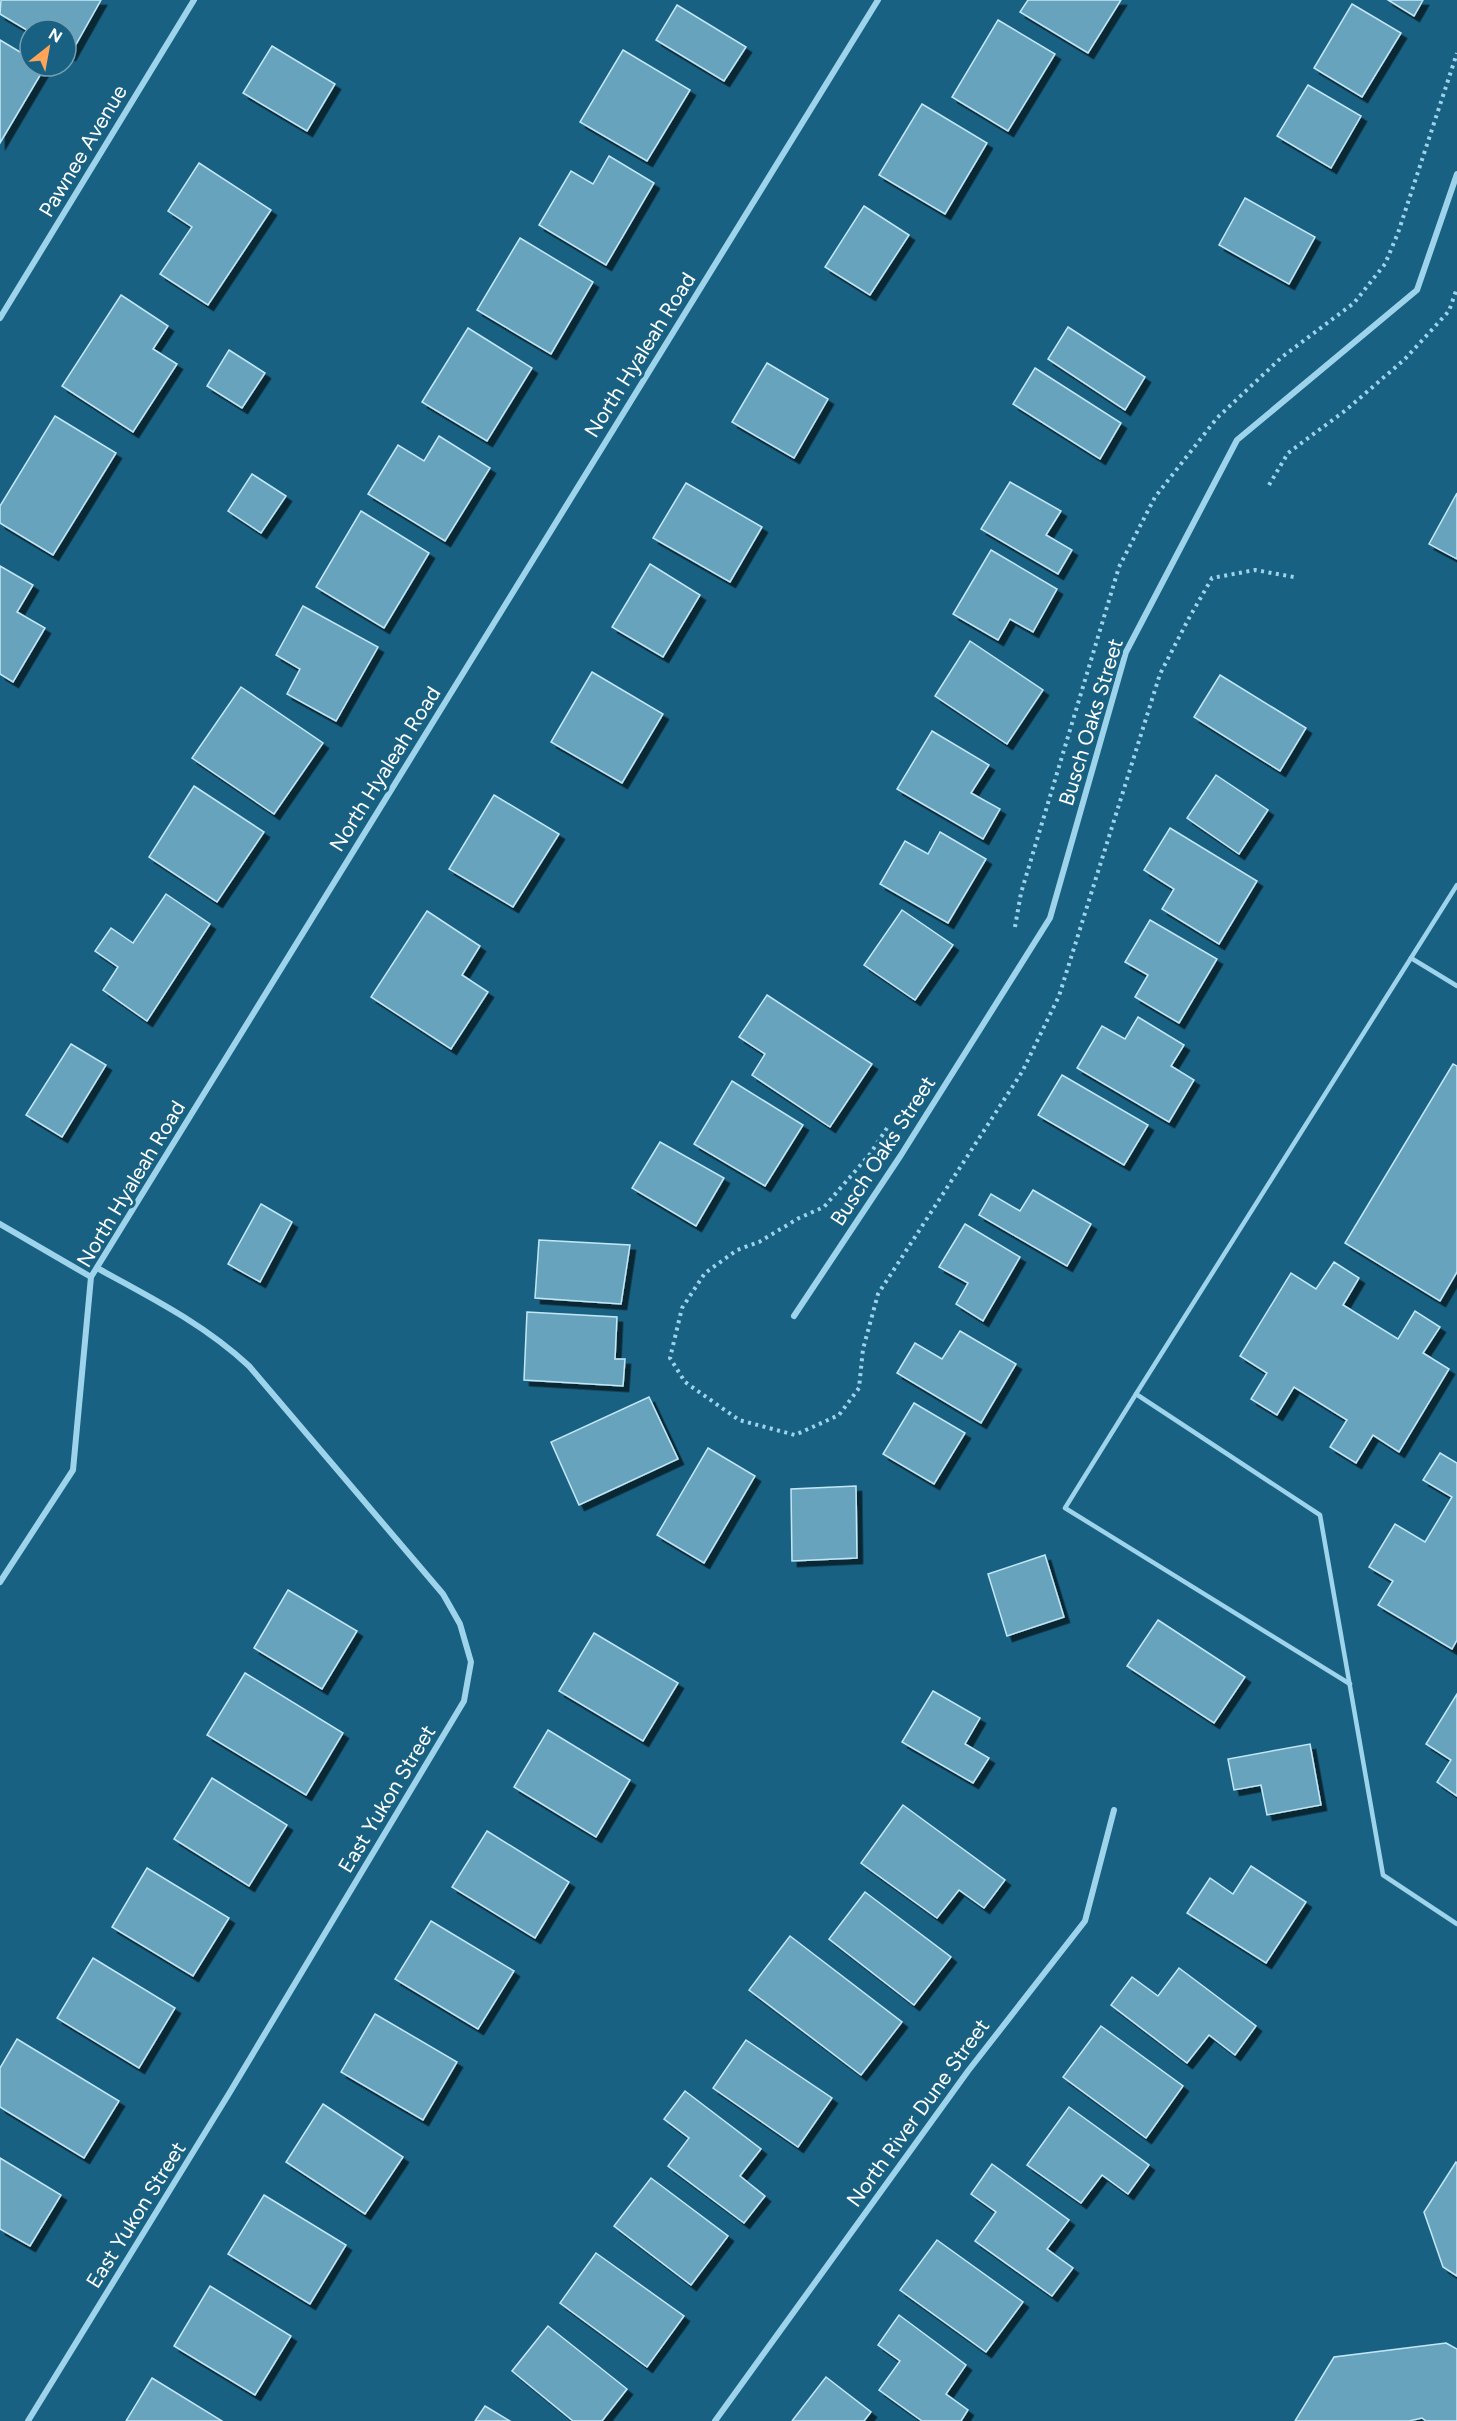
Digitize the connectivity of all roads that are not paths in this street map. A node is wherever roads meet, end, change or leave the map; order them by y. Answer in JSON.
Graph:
{"nodes":[{"id":1,"x":194,"y":0,"type":"edge"},
{"id":2,"x":878,"y":0,"type":"edge"},
{"id":3,"x":1457,"y":174,"type":"edge"},
{"id":4,"x":0,"y":318,"type":"edge"},
{"id":5,"x":1457,"y":885,"type":"edge"},
{"id":6,"x":1411,"y":958,"type":"junction"},
{"id":7,"x":1457,"y":986,"type":"edge"},
{"id":8,"x":0,"y":1224,"type":"edge"},
{"id":9,"x":97,"y":1268,"type":"junction"},
{"id":10,"x":91,"y":1277,"type":"junction"},
{"id":11,"x":794,"y":1316,"type":"dead end"},
{"id":12,"x":1136,"y":1394,"type":"junction"},
{"id":13,"x":0,"y":1582,"type":"edge"},
{"id":14,"x":1350,"y":1684,"type":"junction"},
{"id":15,"x":1114,"y":1810,"type":"dead end"},
{"id":16,"x":1457,"y":1924,"type":"edge"},
{"id":17,"x":28,"y":2421,"type":"edge"},
{"id":18,"x":715,"y":2421,"type":"edge"}],
"edges":[{"from":1,"to":4,"type":"street","name":"Pawnee Avenue"},
{"from":2,"to":9,"type":"street","name":"North Hyaleah Road"},
{"from":3,"to":11,"type":"street","name":"Busch Oaks Street"},
{"from":5,"to":6,"type":"lane"},
{"from":6,"to":7,"type":"lane"},
{"from":6,"to":12,"type":"lane"},
{"from":8,"to":10,"type":"street"},
{"from":9,"to":10,"type":"street","name":"North Hyaleah Road"},
{"from":9,"to":17,"type":"street","name":"East Yukon Street"},
{"from":10,"to":13,"type":"street","name":"North Hyaleah Road"},
{"from":12,"to":14,"type":"lane"},
{"from":12,"to":14,"type":"lane"},
{"from":14,"to":16,"type":"lane"},
{"from":15,"to":18,"type":"street","name":"North River Dune Street"}]}
